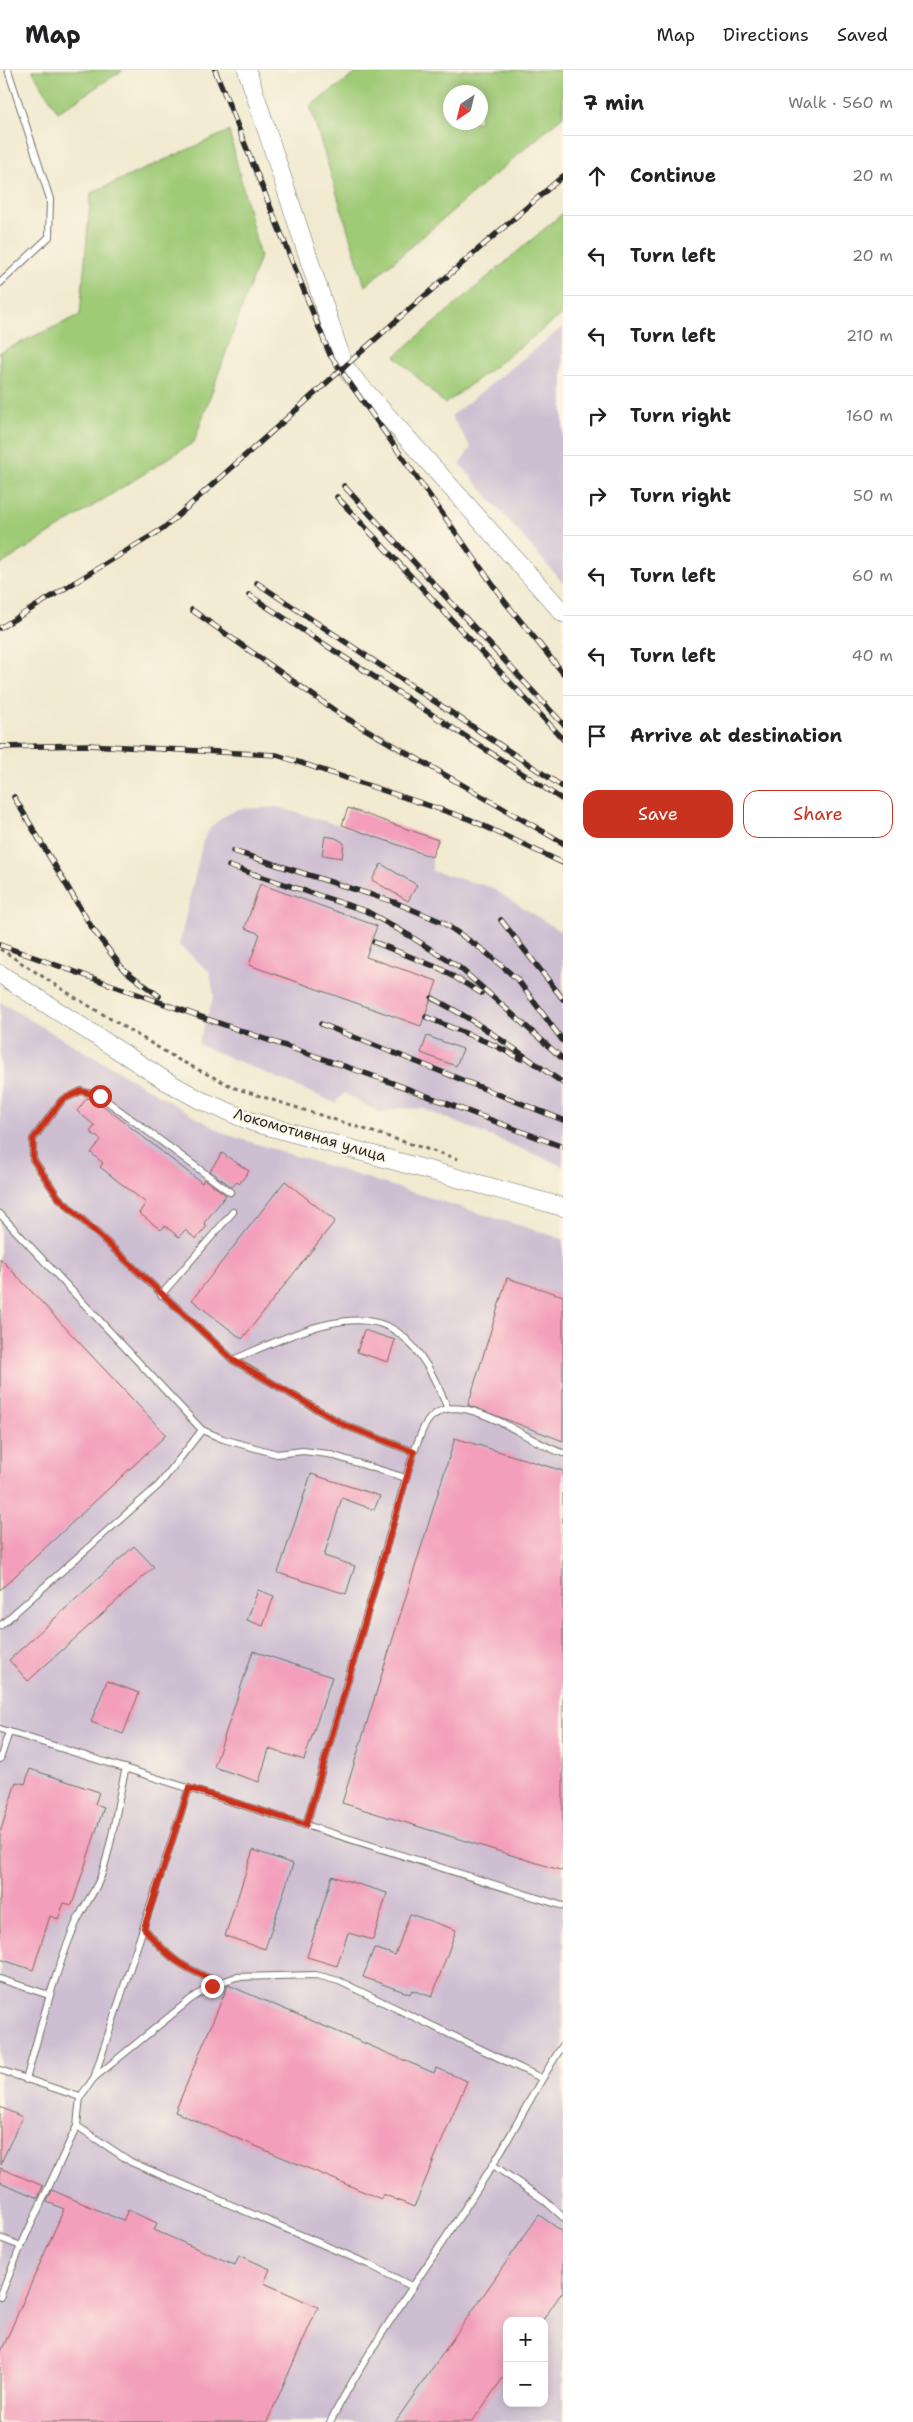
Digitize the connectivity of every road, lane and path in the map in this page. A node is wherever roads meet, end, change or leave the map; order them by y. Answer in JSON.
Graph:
{"nodes":[{"id":1,"x":8,"y":70,"type":"edge"},
{"id":2,"x":248,"y":70,"type":"edge"},
{"id":3,"x":0,"y":283,"type":"edge"},
{"id":4,"x":563,"y":613,"type":"edge"},
{"id":5,"x":0,"y":949,"type":"edge"},
{"id":6,"x":0,"y":974,"type":"edge"},
{"id":7,"x":466,"y":1162,"type":"dead end"},
{"id":8,"x":230,"y":1192,"type":"dead end"},
{"id":9,"x":563,"y":1207,"type":"edge"},
{"id":10,"x":233,"y":1212,"type":"dead end"},
{"id":11,"x":0,"y":1214,"type":"edge"},
{"id":12,"x":161,"y":1295,"type":"junction"},
{"id":13,"x":233,"y":1360,"type":"junction"},
{"id":14,"x":448,"y":1409,"type":"junction"},
{"id":15,"x":202,"y":1430,"type":"junction"},
{"id":16,"x":414,"y":1452,"type":"junction"},
{"id":17,"x":563,"y":1453,"type":"edge"},
{"id":18,"x":406,"y":1478,"type":"junction"},
{"id":19,"x":0,"y":1626,"type":"edge"},
{"id":20,"x":0,"y":1730,"type":"edge"},
{"id":21,"x":9,"y":1732,"type":"junction"},
{"id":22,"x":0,"y":1759,"type":"edge"},
{"id":23,"x":126,"y":1768,"type":"junction"},
{"id":24,"x":189,"y":1788,"type":"junction"},
{"id":25,"x":306,"y":1825,"type":"junction"},
{"id":26,"x":563,"y":1906,"type":"edge"},
{"id":27,"x":144,"y":1928,"type":"junction"},
{"id":28,"x":0,"y":1979,"type":"edge"},
{"id":29,"x":219,"y":1983,"type":"junction"},
{"id":30,"x":49,"y":1995,"type":"junction"},
{"id":31,"x":563,"y":2045,"type":"edge"},
{"id":32,"x":0,"y":2070,"type":"edge"},
{"id":33,"x":94,"y":2078,"type":"junction"},
{"id":34,"x":541,"y":2078,"type":"junction"},
{"id":35,"x":26,"y":2080,"type":"junction"},
{"id":36,"x":80,"y":2097,"type":"junction"},
{"id":37,"x":77,"y":2126,"type":"junction"},
{"id":38,"x":493,"y":2165,"type":"junction"},
{"id":39,"x":563,"y":2217,"type":"edge"},
{"id":40,"x":0,"y":2238,"type":"edge"},
{"id":41,"x":21,"y":2246,"type":"junction"},
{"id":42,"x":413,"y":2287,"type":"junction"},
{"id":43,"x":0,"y":2297,"type":"edge"},
{"id":44,"x":330,"y":2422,"type":"edge"}],
"edges":[{"from":1,"to":3,"type":"lane"},
{"from":2,"to":4,"type":"street"},
{"from":5,"to":7,"type":"path"},
{"from":6,"to":9,"type":"street","name":"Локомотивная улица"},
{"from":8,"to":12,"type":"lane"},
{"from":10,"to":12,"type":"lane"},
{"from":11,"to":15,"type":"lane"},
{"from":12,"to":13,"type":"lane"},
{"from":13,"to":14,"type":"lane"},
{"from":13,"to":16,"type":"lane"},
{"from":14,"to":16,"type":"lane"},
{"from":14,"to":17,"type":"lane"},
{"from":15,"to":18,"type":"lane"},
{"from":15,"to":19,"type":"lane"},
{"from":16,"to":18,"type":"lane"},
{"from":18,"to":25,"type":"lane"},
{"from":20,"to":21,"type":"lane"},
{"from":21,"to":22,"type":"lane"},
{"from":21,"to":23,"type":"lane"},
{"from":23,"to":24,"type":"lane"},
{"from":23,"to":30,"type":"lane"},
{"from":24,"to":25,"type":"lane"},
{"from":24,"to":27,"type":"lane"},
{"from":25,"to":26,"type":"lane"},
{"from":27,"to":29,"type":"lane"},
{"from":27,"to":33,"type":"lane"},
{"from":28,"to":30,"type":"lane"},
{"from":29,"to":33,"type":"lane"},
{"from":29,"to":34,"type":"lane"},
{"from":30,"to":35,"type":"lane"},
{"from":31,"to":34,"type":"lane"},
{"from":32,"to":35,"type":"lane"},
{"from":33,"to":36,"type":"lane"},
{"from":34,"to":38,"type":"lane"},
{"from":35,"to":36,"type":"lane"},
{"from":36,"to":37,"type":"lane"},
{"from":37,"to":41,"type":"lane"},
{"from":37,"to":42,"type":"lane"},
{"from":38,"to":39,"type":"lane"},
{"from":38,"to":42,"type":"lane"},
{"from":40,"to":41,"type":"lane"},
{"from":41,"to":43,"type":"lane"},
{"from":42,"to":44,"type":"lane"}]}
